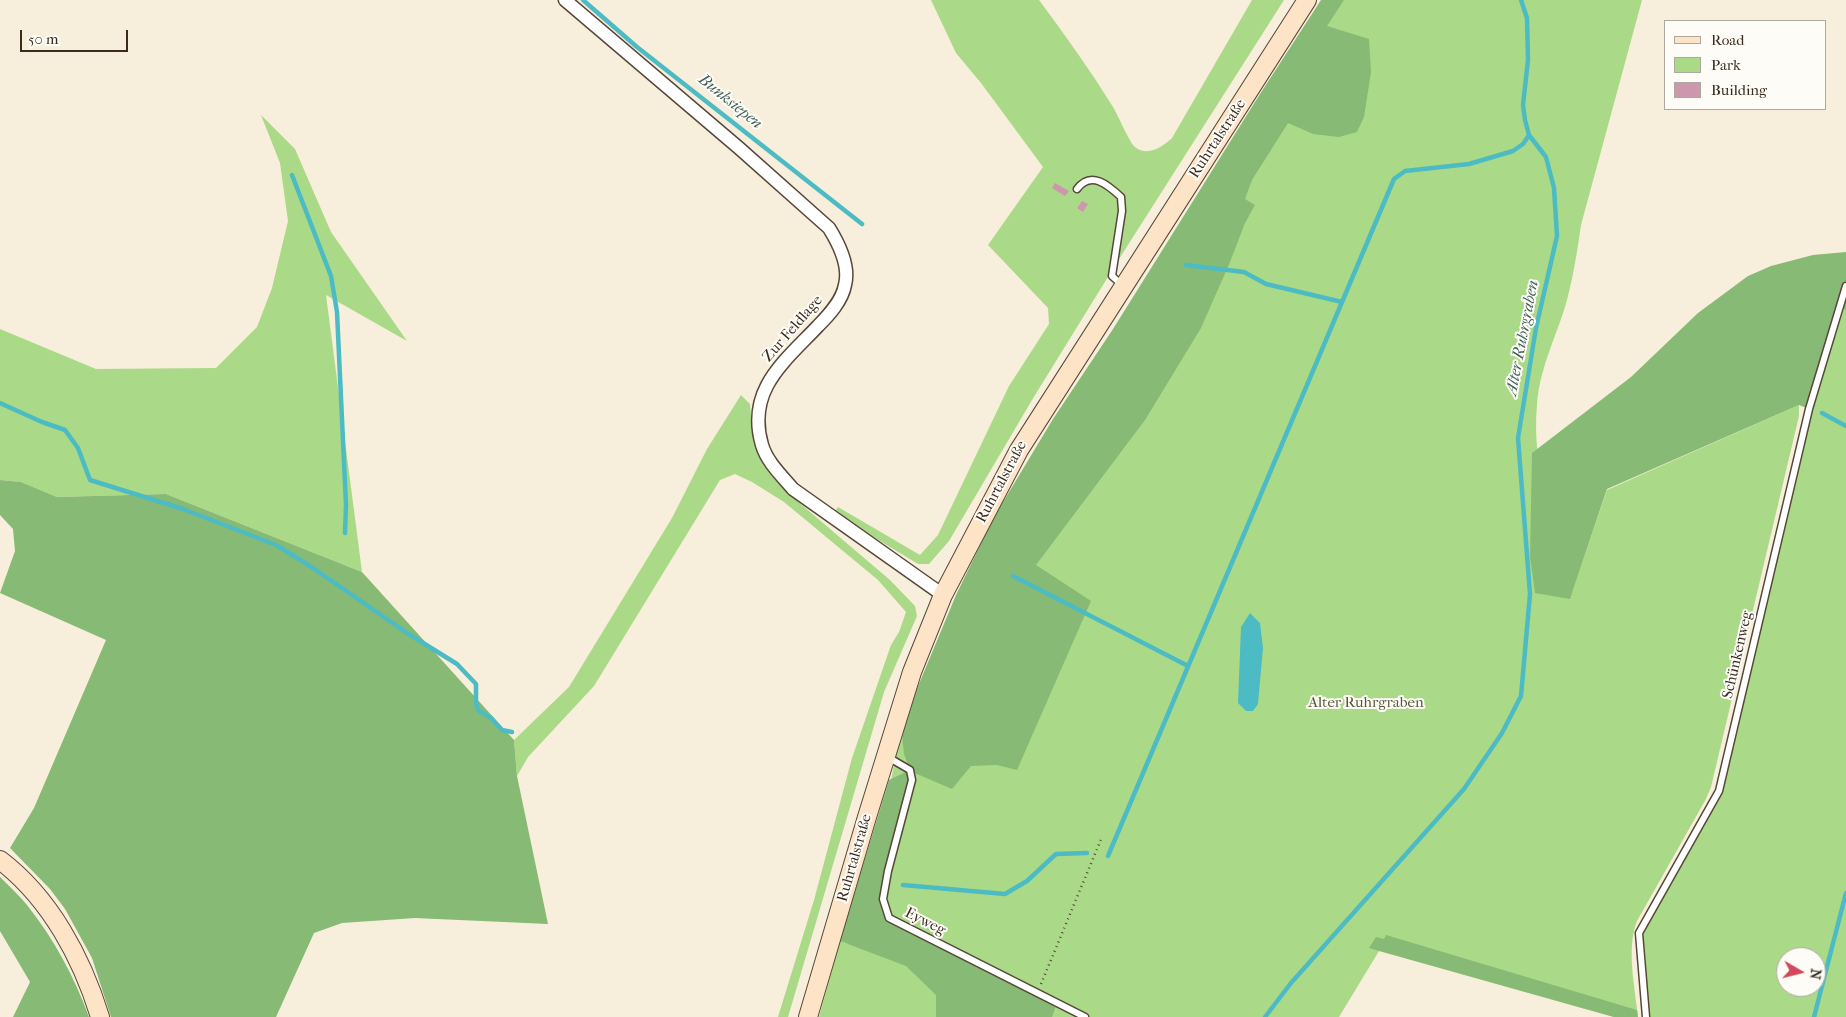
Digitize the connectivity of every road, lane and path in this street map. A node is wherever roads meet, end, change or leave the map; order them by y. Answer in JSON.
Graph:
{"nodes":[{"id":1,"x":565,"y":0,"type":"edge"},
{"id":2,"x":1307,"y":0,"type":"edge"},
{"id":3,"x":1077,"y":189,"type":"dead end"},
{"id":4,"x":1123,"y":286,"type":"junction"},
{"id":5,"x":1846,"y":286,"type":"edge"},
{"id":6,"x":943,"y":595,"type":"junction"},
{"id":7,"x":885,"y":755,"type":"junction"},
{"id":8,"x":1102,"y":837,"type":"dead end"},
{"id":9,"x":0,"y":860,"type":"edge"},
{"id":10,"x":1037,"y":993,"type":"junction"},
{"id":11,"x":100,"y":1017,"type":"edge"},
{"id":12,"x":808,"y":1017,"type":"edge"},
{"id":13,"x":1085,"y":1017,"type":"edge"},
{"id":14,"x":1646,"y":1017,"type":"edge"}],
"edges":[{"from":1,"to":6,"type":"street","name":"Zur Feldlage"},
{"from":2,"to":4,"type":"main road","name":"Ruhrtalstraße"},
{"from":3,"to":4,"type":"lane"},
{"from":4,"to":6,"type":"main road","name":"Ruhrtalstraße"},
{"from":5,"to":14,"type":"lane","name":"Schünkenweg"},
{"from":6,"to":7,"type":"main road","name":"Ruhrtalstraße"},
{"from":7,"to":10,"type":"lane","name":"Eyweg"},
{"from":7,"to":12,"type":"main road","name":"Ruhrtalstraße"},
{"from":8,"to":10,"type":"path"},
{"from":9,"to":11,"type":"main road"},
{"from":10,"to":13,"type":"lane","name":"Eyweg"}]}
